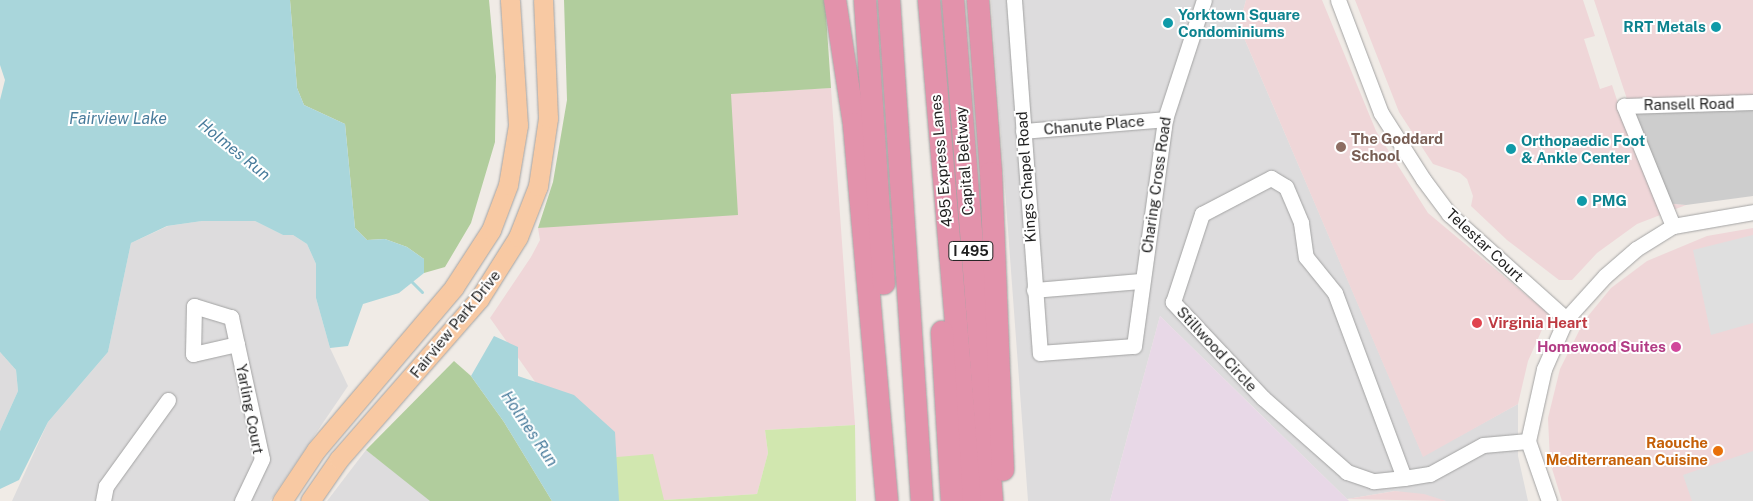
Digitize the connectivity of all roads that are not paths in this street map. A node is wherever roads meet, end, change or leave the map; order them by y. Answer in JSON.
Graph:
{"nodes":[{"id":1,"x":510,"y":0,"type":"edge"},
{"id":2,"x":543,"y":0,"type":"edge"},
{"id":3,"x":835,"y":0,"type":"edge"},
{"id":4,"x":866,"y":0,"type":"edge"},
{"id":5,"x":889,"y":0,"type":"edge"},
{"id":6,"x":929,"y":0,"type":"edge"},
{"id":7,"x":953,"y":0,"type":"edge"},
{"id":8,"x":978,"y":0,"type":"edge"},
{"id":9,"x":1014,"y":0,"type":"edge"},
{"id":10,"x":1204,"y":0,"type":"edge"},
{"id":11,"x":1338,"y":0,"type":"edge"},
{"id":12,"x":1753,"y":102,"type":"edge"},
{"id":13,"x":937,"y":118,"type":"junction"},
{"id":14,"x":1165,"y":118,"type":"junction"},
{"id":15,"x":1022,"y":130,"type":"junction"},
{"id":16,"x":900,"y":170,"type":"junction"},
{"id":17,"x":1753,"y":212,"type":"edge"},
{"id":18,"x":1673,"y":226,"type":"junction"},
{"id":19,"x":1142,"y":281,"type":"junction"},
{"id":20,"x":1034,"y":290,"type":"junction"},
{"id":21,"x":1566,"y":319,"type":"junction"},
{"id":22,"x":237,"y":344,"type":"dead end"},
{"id":23,"x":1040,"y":353,"type":"joint"},
{"id":24,"x":168,"y":400,"type":"dead end"},
{"id":25,"x":1528,"y":442,"type":"junction"},
{"id":26,"x":1404,"y":478,"type":"junction"},
{"id":27,"x":103,"y":501,"type":"edge"},
{"id":28,"x":242,"y":501,"type":"edge"},
{"id":29,"x":282,"y":501,"type":"edge"},
{"id":30,"x":310,"y":501,"type":"edge"},
{"id":31,"x":887,"y":501,"type":"edge"},
{"id":32,"x":901,"y":501,"type":"edge"},
{"id":33,"x":922,"y":501,"type":"edge"},
{"id":34,"x":940,"y":501,"type":"edge"},
{"id":35,"x":952,"y":501,"type":"edge"},
{"id":36,"x":971,"y":501,"type":"edge"},
{"id":37,"x":992,"y":501,"type":"edge"},
{"id":38,"x":1003,"y":501,"type":"edge"},
{"id":39,"x":1549,"y":501,"type":"edge"}],
"edges":[{"from":1,"to":29,"type":"main road","name":"Fairview Park Drive"},
{"from":2,"to":30,"type":"main road","name":"Fairview Park Drive"},
{"from":3,"to":31,"type":"highway"},
{"from":4,"to":32,"type":"highway"},
{"from":5,"to":16,"type":"highway"},
{"from":6,"to":13,"type":"highway","name":"495 Express Lanes","number":"I 495"},
{"from":7,"to":37,"type":"highway","name":"Capital Beltway","number":"I 495"},
{"from":8,"to":38,"type":"highway"},
{"from":9,"to":15,"type":"street","name":"Kings Chapel Road"},
{"from":10,"to":14,"type":"street","name":"Charing Cross Road"},
{"from":11,"to":21,"type":"street","name":"Telestar Court"},
{"from":12,"to":18,"type":"street","name":"Ransell Road"},
{"from":13,"to":35,"type":"highway"},
{"from":13,"to":36,"type":"highway","name":"495 Express Lanes","number":"I 495"},
{"from":14,"to":15,"type":"street","name":"Chanute Place"},
{"from":14,"to":19,"type":"street","name":"Charing Cross Road"},
{"from":15,"to":20,"type":"street","name":"Kings Chapel Road"},
{"from":16,"to":33,"type":"highway"},
{"from":16,"to":34,"type":"highway"},
{"from":17,"to":18,"type":"street"},
{"from":18,"to":21,"type":"street"},
{"from":19,"to":20,"type":"street"},
{"from":19,"to":23,"type":"street","name":"Charing Cross Road"},
{"from":20,"to":23,"type":"street","name":"Kings Chapel Road"},
{"from":21,"to":25,"type":"street"},
{"from":22,"to":28,"type":"street","name":"Yarling Court"},
{"from":24,"to":27,"type":"street"},
{"from":25,"to":26,"type":"street","name":"Stillwood Circle"},
{"from":25,"to":39,"type":"street"},
{"from":26,"to":26,"type":"street","name":"Stillwood Circle"}]}
